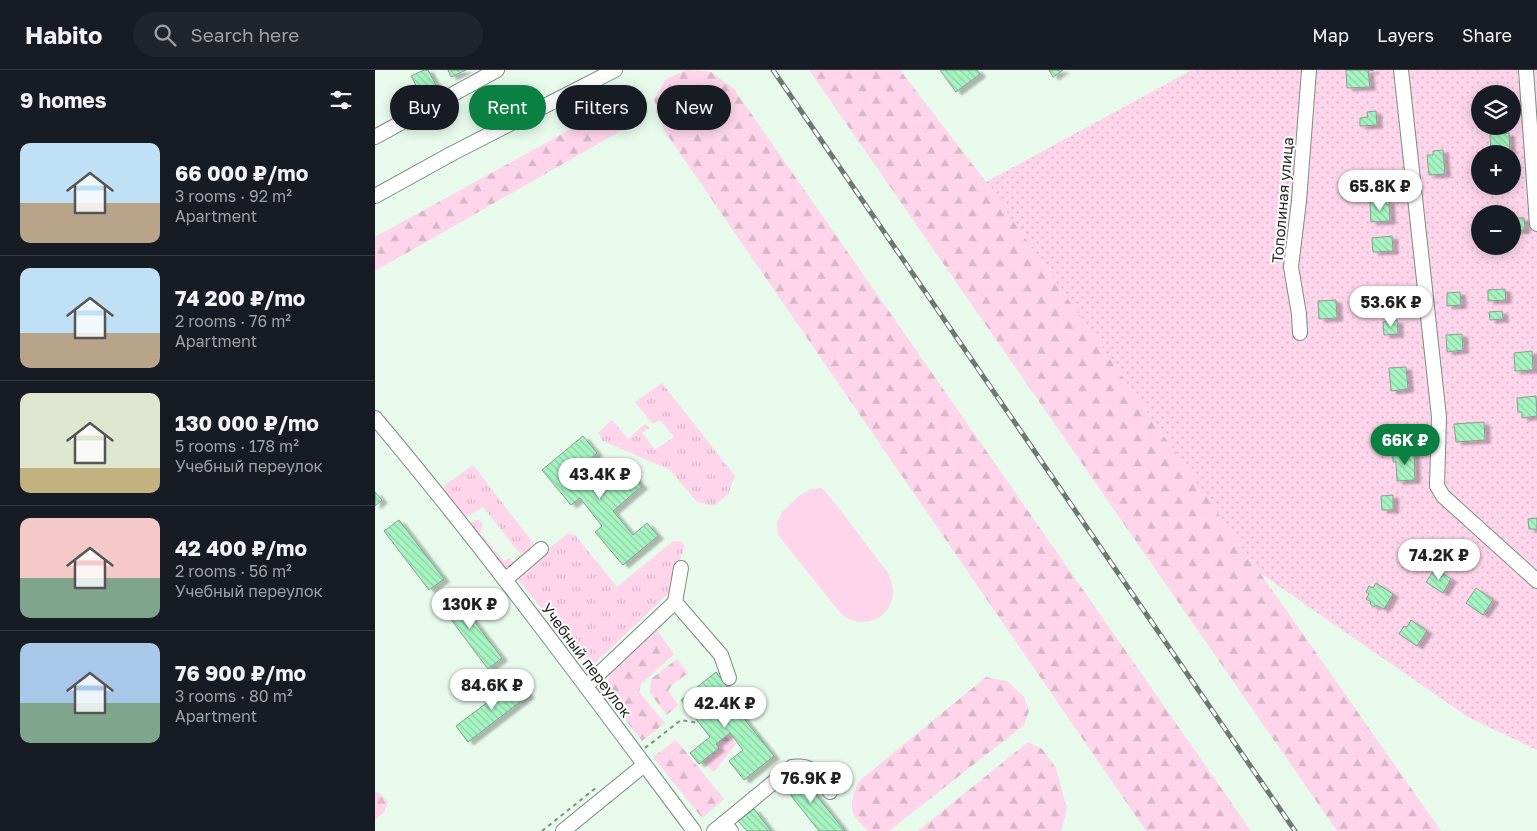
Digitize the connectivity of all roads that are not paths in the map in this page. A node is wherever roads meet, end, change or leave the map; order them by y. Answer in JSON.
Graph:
{"nodes":[{"id":1,"x":497,"y":70,"type":"edge"},
{"id":2,"x":1309,"y":70,"type":"edge"},
{"id":3,"x":1401,"y":70,"type":"edge"},
{"id":4,"x":1526,"y":70,"type":"edge"},
{"id":5,"x":607,"y":72,"type":"edge"},
{"id":6,"x":375,"y":137,"type":"edge"},
{"id":7,"x":375,"y":196,"type":"edge"},
{"id":8,"x":1537,"y":224,"type":"edge"},
{"id":9,"x":1301,"y":333,"type":"dead end"},
{"id":10,"x":375,"y":418,"type":"edge"},
{"id":11,"x":541,"y":549,"type":"dead end"},
{"id":12,"x":681,"y":568,"type":"dead end"},
{"id":13,"x":505,"y":580,"type":"junction"},
{"id":14,"x":1537,"y":581,"type":"edge"},
{"id":15,"x":675,"y":602,"type":"junction"},
{"id":16,"x":729,"y":678,"type":"dead end"},
{"id":17,"x":587,"y":685,"type":"junction"},
{"id":18,"x":644,"y":765,"type":"junction"},
{"id":19,"x":830,"y":792,"type":"dead end"},
{"id":20,"x":694,"y":824,"type":"edge"},
{"id":21,"x":723,"y":828,"type":"edge"},
{"id":22,"x":563,"y":831,"type":"edge"}],
"edges":[{"from":1,"to":6,"type":"street"},
{"from":2,"to":9,"type":"street","name":"Тополиная улица"},
{"from":3,"to":14,"type":"street"},
{"from":4,"to":8,"type":"street"},
{"from":5,"to":7,"type":"street"},
{"from":10,"to":13,"type":"street","name":"Учебный переулок"},
{"from":11,"to":13,"type":"street"},
{"from":12,"to":15,"type":"street"},
{"from":13,"to":17,"type":"street","name":"Учебный переулок"},
{"from":15,"to":16,"type":"street"},
{"from":15,"to":17,"type":"street"},
{"from":17,"to":18,"type":"street","name":"Учебный переулок"},
{"from":18,"to":20,"type":"street","name":"Учебный переулок"},
{"from":18,"to":22,"type":"street"},
{"from":19,"to":21,"type":"street"}]}
